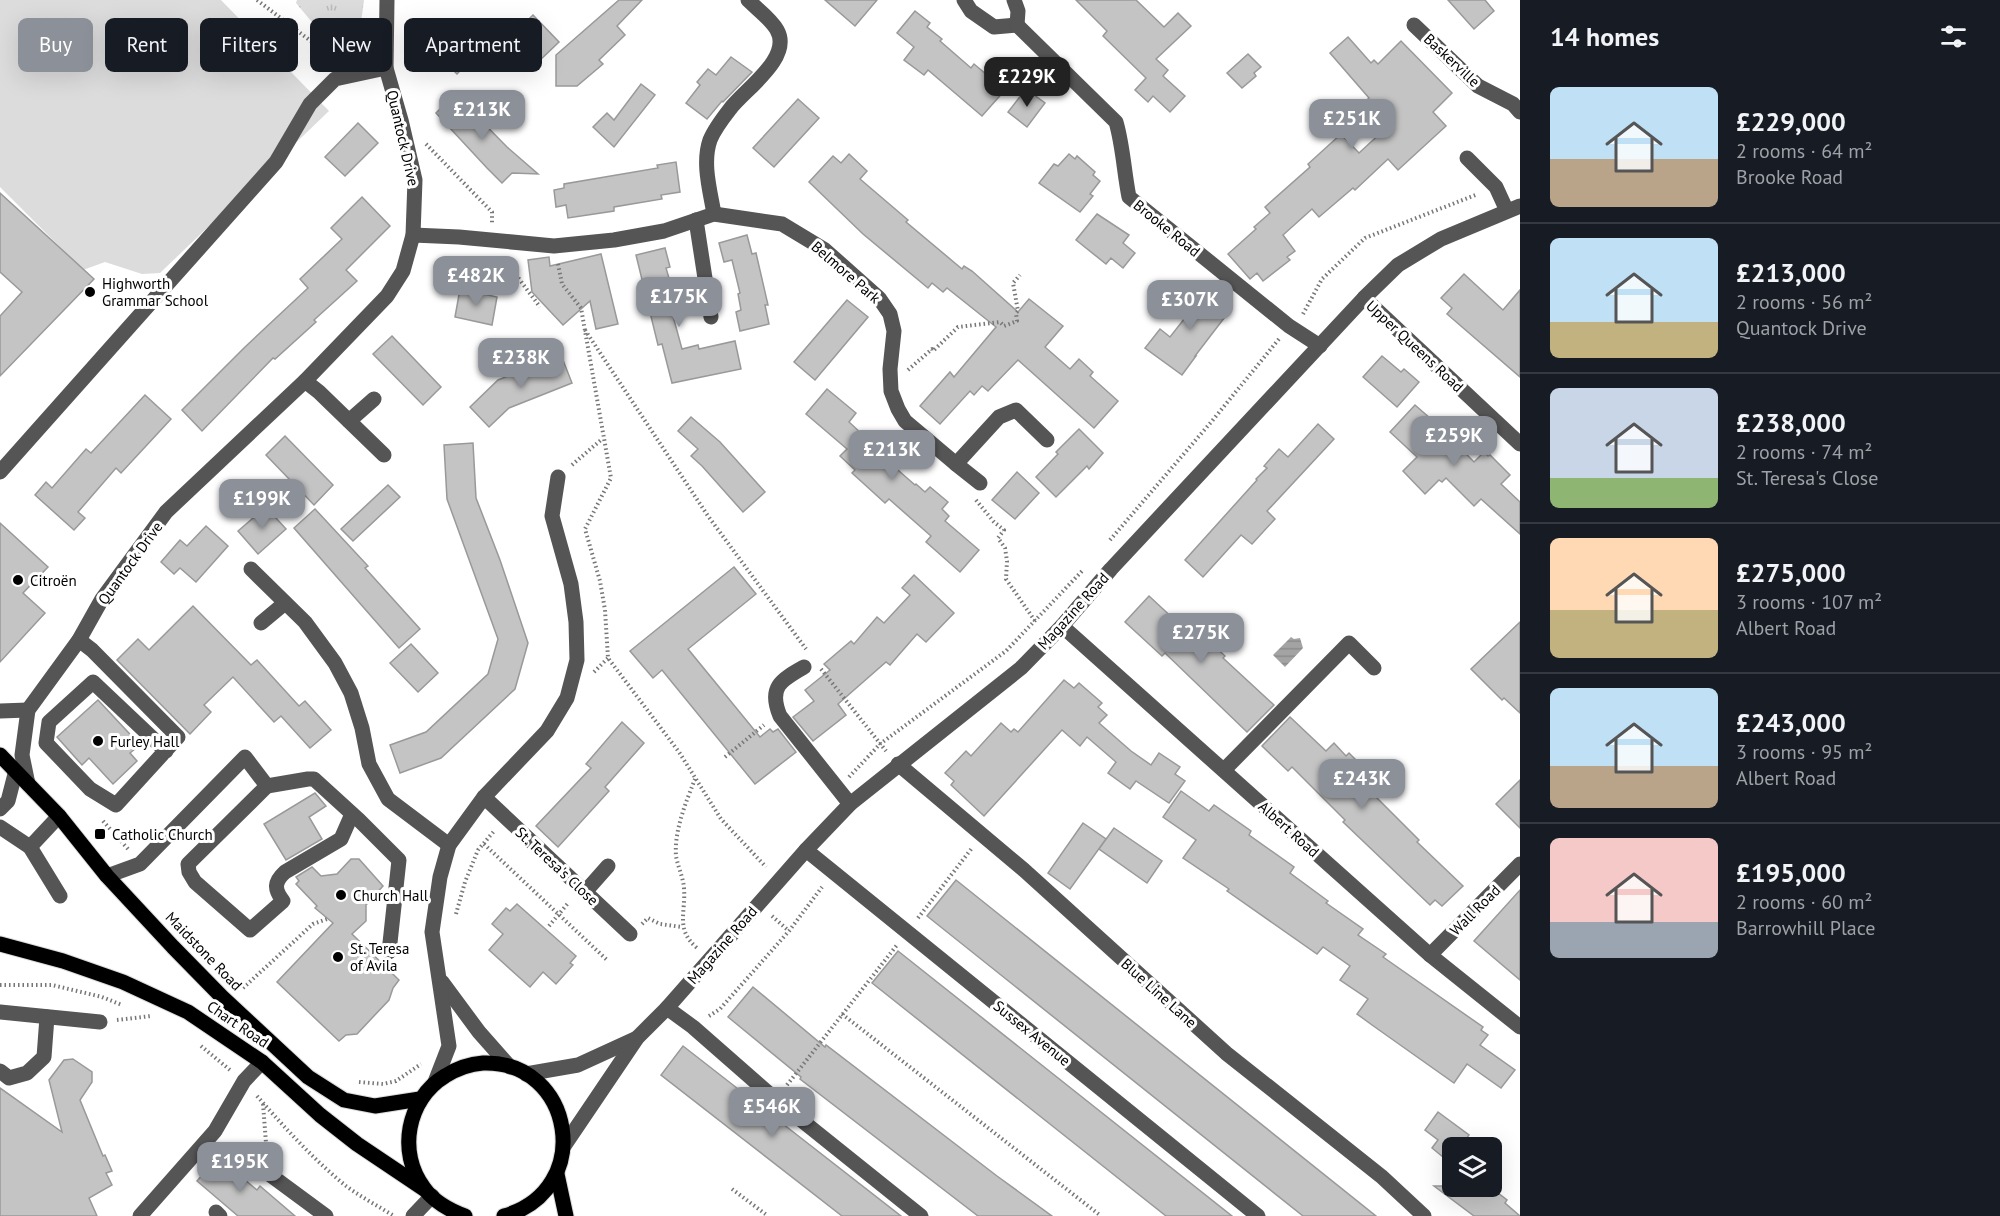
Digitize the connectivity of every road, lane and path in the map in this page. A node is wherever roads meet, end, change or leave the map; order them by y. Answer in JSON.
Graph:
{"nodes":[{"id":1,"x":257,"y":0,"type":"edge"},
{"id":2,"x":387,"y":0,"type":"edge"},
{"id":3,"x":748,"y":0,"type":"edge"},
{"id":4,"x":964,"y":0,"type":"edge"},
{"id":5,"x":1014,"y":0,"type":"edge"},
{"id":6,"x":385,"y":18,"type":"edge"},
{"id":7,"x":1017,"y":25,"type":"junction"},
{"id":8,"x":1414,"y":26,"type":"dead end"},
{"id":9,"x":365,"y":72,"type":"edge"},
{"id":10,"x":387,"y":72,"type":"edge"},
{"id":11,"x":354,"y":74,"type":"junction"},
{"id":12,"x":1520,"y":112,"type":"edge"},
{"id":13,"x":424,"y":141,"type":"dead end"},
{"id":14,"x":1467,"y":158,"type":"dead end"},
{"id":15,"x":1496,"y":187,"type":"junction"},
{"id":16,"x":1513,"y":209,"type":"edge"},
{"id":17,"x":714,"y":214,"type":"junction"},
{"id":18,"x":696,"y":220,"type":"junction"},
{"id":19,"x":492,"y":226,"type":"dead end"},
{"id":20,"x":413,"y":235,"type":"junction"},
{"id":21,"x":554,"y":246,"type":"junction"},
{"id":22,"x":499,"y":252,"type":"dead end"},
{"id":23,"x":1020,"y":275,"type":"dead end"},
{"id":24,"x":1364,"y":298,"type":"junction"},
{"id":25,"x":540,"y":308,"type":"dead end"},
{"id":26,"x":711,"y":317,"type":"dead end"},
{"id":27,"x":1289,"y":326,"type":"junction"},
{"id":28,"x":584,"y":329,"type":"junction"},
{"id":29,"x":1320,"y":346,"type":"junction"},
{"id":30,"x":890,"y":374,"type":"junction"},
{"id":31,"x":306,"y":381,"type":"junction"},
{"id":32,"x":374,"y":399,"type":"dead end"},
{"id":33,"x":349,"y":421,"type":"junction"},
{"id":34,"x":603,"y":438,"type":"junction"},
{"id":35,"x":1047,"y":440,"type":"dead end"},
{"id":36,"x":1520,"y":444,"type":"edge"},
{"id":37,"x":384,"y":455,"type":"dead end"},
{"id":38,"x":956,"y":464,"type":"junction"},
{"id":39,"x":0,"y":472,"type":"edge"},
{"id":40,"x":558,"y":477,"type":"joint"},
{"id":41,"x":980,"y":483,"type":"joint"},
{"id":42,"x":1105,"y":545,"type":"dead end"},
{"id":43,"x":1089,"y":563,"type":"dead end"},
{"id":44,"x":251,"y":569,"type":"dead end"},
{"id":45,"x":285,"y":603,"type":"junction"},
{"id":46,"x":1035,"y":621,"type":"junction"},
{"id":47,"x":261,"y":622,"type":"dead end"},
{"id":48,"x":1062,"y":626,"type":"junction"},
{"id":49,"x":80,"y":640,"type":"junction"},
{"id":50,"x":807,"y":650,"type":"dead end"},
{"id":51,"x":809,"y":663,"type":"joint"},
{"id":52,"x":1374,"y":668,"type":"dead end"},
{"id":53,"x":28,"y":710,"type":"junction"},
{"id":54,"x":0,"y":711,"type":"edge"},
{"id":55,"x":778,"y":713,"type":"junction"},
{"id":56,"x":880,"y":744,"type":"junction"},
{"id":57,"x":166,"y":751,"type":"junction"},
{"id":58,"x":0,"y":755,"type":"edge"},
{"id":59,"x":725,"y":758,"type":"dead end"},
{"id":60,"x":898,"y":764,"type":"junction"},
{"id":61,"x":16,"y":770,"type":"junction"},
{"id":62,"x":1224,"y":770,"type":"junction"},
{"id":63,"x":695,"y":778,"type":"junction"},
{"id":64,"x":28,"y":784,"type":"junction"},
{"id":65,"x":267,"y":786,"type":"junction"},
{"id":66,"x":837,"y":789,"type":"junction"},
{"id":67,"x":484,"y":797,"type":"junction"},
{"id":68,"x":850,"y":804,"type":"junction"},
{"id":69,"x":0,"y":809,"type":"edge"},
{"id":70,"x":352,"y":814,"type":"junction"},
{"id":71,"x":59,"y":816,"type":"junction"},
{"id":72,"x":506,"y":818,"type":"junction"},
{"id":73,"x":0,"y":827,"type":"edge"},
{"id":74,"x":982,"y":835,"type":"junction"},
{"id":75,"x":484,"y":844,"type":"junction"},
{"id":76,"x":449,"y":845,"type":"junction"},
{"id":77,"x":30,"y":847,"type":"junction"},
{"id":78,"x":806,"y":850,"type":"junction"},
{"id":79,"x":773,"y":860,"type":"dead end"},
{"id":80,"x":1520,"y":864,"type":"edge"},
{"id":81,"x":608,"y":866,"type":"dead end"},
{"id":82,"x":766,"y":867,"type":"junction"},
{"id":83,"x":832,"y":873,"type":"junction"},
{"id":84,"x":107,"y":876,"type":"junction"},
{"id":85,"x":759,"y":876,"type":"dead end"},
{"id":86,"x":583,"y":890,"type":"junction"},
{"id":87,"x":60,"y":896,"type":"dead end"},
{"id":88,"x":559,"y":914,"type":"junction"},
{"id":89,"x":327,"y":919,"type":"dead end"},
{"id":90,"x":453,"y":922,"type":"dead end"},
{"id":91,"x":549,"y":926,"type":"dead end"},
{"id":92,"x":682,"y":927,"type":"junction"},
{"id":93,"x":908,"y":932,"type":"junction"},
{"id":94,"x":630,"y":934,"type":"joint"},
{"id":95,"x":704,"y":940,"type":"dead end"},
{"id":96,"x":0,"y":944,"type":"edge"},
{"id":97,"x":697,"y":948,"type":"junction"},
{"id":98,"x":389,"y":952,"type":"dead end"},
{"id":99,"x":1430,"y":955,"type":"junction"},
{"id":100,"x":690,"y":956,"type":"dead end"},
{"id":101,"x":607,"y":960,"type":"dead end"},
{"id":102,"x":235,"y":980,"type":"dead end"},
{"id":103,"x":440,"y":980,"type":"junction"},
{"id":104,"x":0,"y":985,"type":"edge"},
{"id":105,"x":132,"y":1008,"type":"dead end"},
{"id":106,"x":667,"y":1008,"type":"junction"},
{"id":107,"x":0,"y":1012,"type":"edge"},
{"id":108,"x":142,"y":1012,"type":"dead end"},
{"id":109,"x":842,"y":1014,"type":"junction"},
{"id":110,"x":47,"y":1017,"type":"junction"},
{"id":111,"x":100,"y":1022,"type":"joint"},
{"id":112,"x":693,"y":1027,"type":"junction"},
{"id":113,"x":1520,"y":1027,"type":"edge"},
{"id":114,"x":637,"y":1038,"type":"junction"},
{"id":115,"x":194,"y":1040,"type":"dead end"},
{"id":116,"x":424,"y":1060,"type":"dead end"},
{"id":117,"x":262,"y":1062,"type":"junction"},
{"id":118,"x":510,"y":1067,"type":"junction"},
{"id":119,"x":0,"y":1071,"type":"edge"},
{"id":120,"x":526,"y":1074,"type":"junction"},
{"id":121,"x":244,"y":1081,"type":"junction"},
{"id":122,"x":358,"y":1082,"type":"dead end"},
{"id":123,"x":435,"y":1082,"type":"junction"},
{"id":124,"x":420,"y":1100,"type":"junction"},
{"id":125,"x":775,"y":1100,"type":"junction"},
{"id":126,"x":263,"y":1103,"type":"junction"},
{"id":127,"x":564,"y":1146,"type":"junction"},
{"id":128,"x":269,"y":1174,"type":"joint"},
{"id":129,"x":557,"y":1174,"type":"junction"},
{"id":130,"x":732,"y":1189,"type":"dead end"},
{"id":131,"x":428,"y":1192,"type":"junction"},
{"id":132,"x":140,"y":1216,"type":"edge"},
{"id":133,"x":326,"y":1216,"type":"edge"},
{"id":134,"x":394,"y":1216,"type":"edge"},
{"id":135,"x":413,"y":1216,"type":"edge"},
{"id":136,"x":465,"y":1216,"type":"edge"},
{"id":137,"x":504,"y":1216,"type":"edge"},
{"id":138,"x":566,"y":1216,"type":"edge"},
{"id":139,"x":768,"y":1216,"type":"edge"},
{"id":140,"x":921,"y":1216,"type":"edge"},
{"id":141,"x":1101,"y":1216,"type":"edge"},
{"id":142,"x":1258,"y":1216,"type":"edge"},
{"id":143,"x":1424,"y":1216,"type":"edge"}],
"edges":[{"from":1,"to":11,"type":"path"},
{"from":2,"to":6,"type":"street","name":"Quantock Drive"},
{"from":3,"to":17,"type":"street"},
{"from":4,"to":7,"type":"street"},
{"from":5,"to":7,"type":"street"},
{"from":7,"to":27,"type":"street","name":"Brooke Road"},
{"from":8,"to":12,"type":"street","name":"Baskerville"},
{"from":9,"to":11,"type":"street"},
{"from":10,"to":20,"type":"street","name":"Quantock Drive"},
{"from":11,"to":39,"type":"street"},
{"from":13,"to":19,"type":"path"},
{"from":14,"to":15,"type":"street"},
{"from":15,"to":16,"type":"street"},
{"from":15,"to":27,"type":"path"},
{"from":16,"to":24,"type":"street","name":"Magazine Road"},
{"from":17,"to":18,"type":"street","name":"Belmore Park"},
{"from":17,"to":30,"type":"street","name":"Belmore Park"},
{"from":18,"to":21,"type":"street","name":"Belmore Park"},
{"from":18,"to":26,"type":"street"},
{"from":20,"to":21,"type":"street","name":"Belmore Park"},
{"from":20,"to":31,"type":"street","name":"Quantock Drive"},
{"from":21,"to":28,"type":"path"},
{"from":22,"to":25,"type":"path"},
{"from":23,"to":30,"type":"path"},
{"from":24,"to":29,"type":"street","name":"Magazine Road"},
{"from":24,"to":36,"type":"street","name":"Upper Queens Road"},
{"from":27,"to":29,"type":"street","name":"Brooke Road"},
{"from":27,"to":42,"type":"path"},
{"from":28,"to":34,"type":"path"},
{"from":28,"to":50,"type":"path"},
{"from":29,"to":48,"type":"street","name":"Magazine Road"},
{"from":30,"to":38,"type":"street","name":"Belmore Park"},
{"from":31,"to":33,"type":"street"},
{"from":31,"to":49,"type":"street","name":"Quantock Drive"},
{"from":32,"to":33,"type":"street"},
{"from":33,"to":37,"type":"street"},
{"from":34,"to":40,"type":"path"},
{"from":34,"to":63,"type":"path"},
{"from":35,"to":38,"type":"street"},
{"from":38,"to":41,"type":"street","name":"Belmore Park"},
{"from":40,"to":67,"type":"street"},
{"from":41,"to":46,"type":"path"},
{"from":43,"to":46,"type":"path"},
{"from":44,"to":45,"type":"street"},
{"from":45,"to":47,"type":"street"},
{"from":45,"to":76,"type":"street"},
{"from":46,"to":56,"type":"path"},
{"from":48,"to":60,"type":"street","name":"Magazine Road"},
{"from":48,"to":62,"type":"street","name":"Albert Road"},
{"from":49,"to":53,"type":"street","name":"Quantock Drive"},
{"from":49,"to":57,"type":"street"},
{"from":51,"to":55,"type":"street"},
{"from":51,"to":56,"type":"path"},
{"from":52,"to":62,"type":"street"},
{"from":53,"to":54,"type":"street"},
{"from":53,"to":64,"type":"street","name":"Quantock Drive"},
{"from":55,"to":59,"type":"path"},
{"from":55,"to":66,"type":"street"},
{"from":56,"to":60,"type":"path"},
{"from":56,"to":66,"type":"path"},
{"from":57,"to":57,"type":"street"},
{"from":58,"to":61,"type":"main road","name":"Maidstone Road"},
{"from":60,"to":68,"type":"street","name":"Magazine Road"},
{"from":60,"to":74,"type":"street","name":"Blue Line Lane"},
{"from":61,"to":64,"type":"main road","name":"Maidstone Road"},
{"from":61,"to":69,"type":"street"},
{"from":62,"to":99,"type":"street","name":"Albert Road"},
{"from":63,"to":82,"type":"path"},
{"from":63,"to":92,"type":"path"},
{"from":64,"to":71,"type":"main road","name":"Maidstone Road"},
{"from":65,"to":70,"type":"street"},
{"from":65,"to":70,"type":"street"},
{"from":65,"to":84,"type":"street"},
{"from":66,"to":68,"type":"street"},
{"from":67,"to":72,"type":"street","name":"St. Teresa's Close"},
{"from":67,"to":76,"type":"street"},
{"from":68,"to":78,"type":"street","name":"Magazine Road"},
{"from":70,"to":98,"type":"street"},
{"from":71,"to":77,"type":"street"},
{"from":71,"to":84,"type":"main road","name":"Maidstone Road"},
{"from":72,"to":75,"type":"path"},
{"from":72,"to":86,"type":"street","name":"St. Teresa's Close"},
{"from":73,"to":77,"type":"street"},
{"from":74,"to":93,"type":"path"},
{"from":74,"to":143,"type":"street","name":"Blue Line Lane"},
{"from":75,"to":88,"type":"path"},
{"from":75,"to":90,"type":"path"},
{"from":76,"to":103,"type":"street"},
{"from":77,"to":87,"type":"street"},
{"from":78,"to":83,"type":"street","name":"Sussex Avenue"},
{"from":78,"to":106,"type":"street","name":"Magazine Road"},
{"from":79,"to":82,"type":"path"},
{"from":80,"to":99,"type":"street","name":"Wall Road"},
{"from":81,"to":86,"type":"street"},
{"from":82,"to":85,"type":"path"},
{"from":83,"to":93,"type":"street","name":"Sussex Avenue"},
{"from":83,"to":112,"type":"path"},
{"from":84,"to":124,"type":"main road","name":"Maidstone Road"},
{"from":86,"to":88,"type":"path"},
{"from":86,"to":94,"type":"street","name":"St. Teresa's Close"},
{"from":88,"to":91,"type":"path"},
{"from":88,"to":101,"type":"path"},
{"from":89,"to":102,"type":"path"},
{"from":92,"to":94,"type":"path"},
{"from":92,"to":97,"type":"path"},
{"from":93,"to":109,"type":"path"},
{"from":93,"to":142,"type":"street","name":"Sussex Avenue"},
{"from":95,"to":97,"type":"path"},
{"from":96,"to":117,"type":"main road","name":"Chart Road"},
{"from":97,"to":100,"type":"path"},
{"from":99,"to":113,"type":"street","name":"Albert Road"},
{"from":103,"to":118,"type":"street"},
{"from":103,"to":123,"type":"street"},
{"from":104,"to":105,"type":"path"},
{"from":106,"to":112,"type":"street"},
{"from":106,"to":114,"type":"street","name":"Magazine Road"},
{"from":107,"to":110,"type":"street"},
{"from":108,"to":111,"type":"path"},
{"from":109,"to":125,"type":"path"},
{"from":109,"to":141,"type":"path"},
{"from":110,"to":111,"type":"street"},
{"from":110,"to":119,"type":"street"},
{"from":112,"to":125,"type":"street"},
{"from":114,"to":120,"type":"street","name":"Magazine Road"},
{"from":114,"to":127,"type":"street","name":"Magazine Road"},
{"from":115,"to":121,"type":"path"},
{"from":116,"to":122,"type":"path"},
{"from":117,"to":121,"type":"street"},
{"from":117,"to":131,"type":"main road","name":"Chart Road"},
{"from":118,"to":120,"type":"main road"},
{"from":118,"to":123,"type":"main road"},
{"from":120,"to":127,"type":"main road"},
{"from":121,"to":126,"type":"path"},
{"from":121,"to":132,"type":"street"},
{"from":123,"to":124,"type":"main road"},
{"from":124,"to":131,"type":"main road"},
{"from":125,"to":140,"type":"street"},
{"from":126,"to":128,"type":"path"},
{"from":126,"to":134,"type":"path"},
{"from":127,"to":129,"type":"main road"},
{"from":128,"to":133,"type":"street"},
{"from":129,"to":137,"type":"main road"},
{"from":129,"to":138,"type":"main road"},
{"from":130,"to":139,"type":"path"},
{"from":131,"to":135,"type":"street"},
{"from":131,"to":136,"type":"main road","name":"Chart Road"}]}
